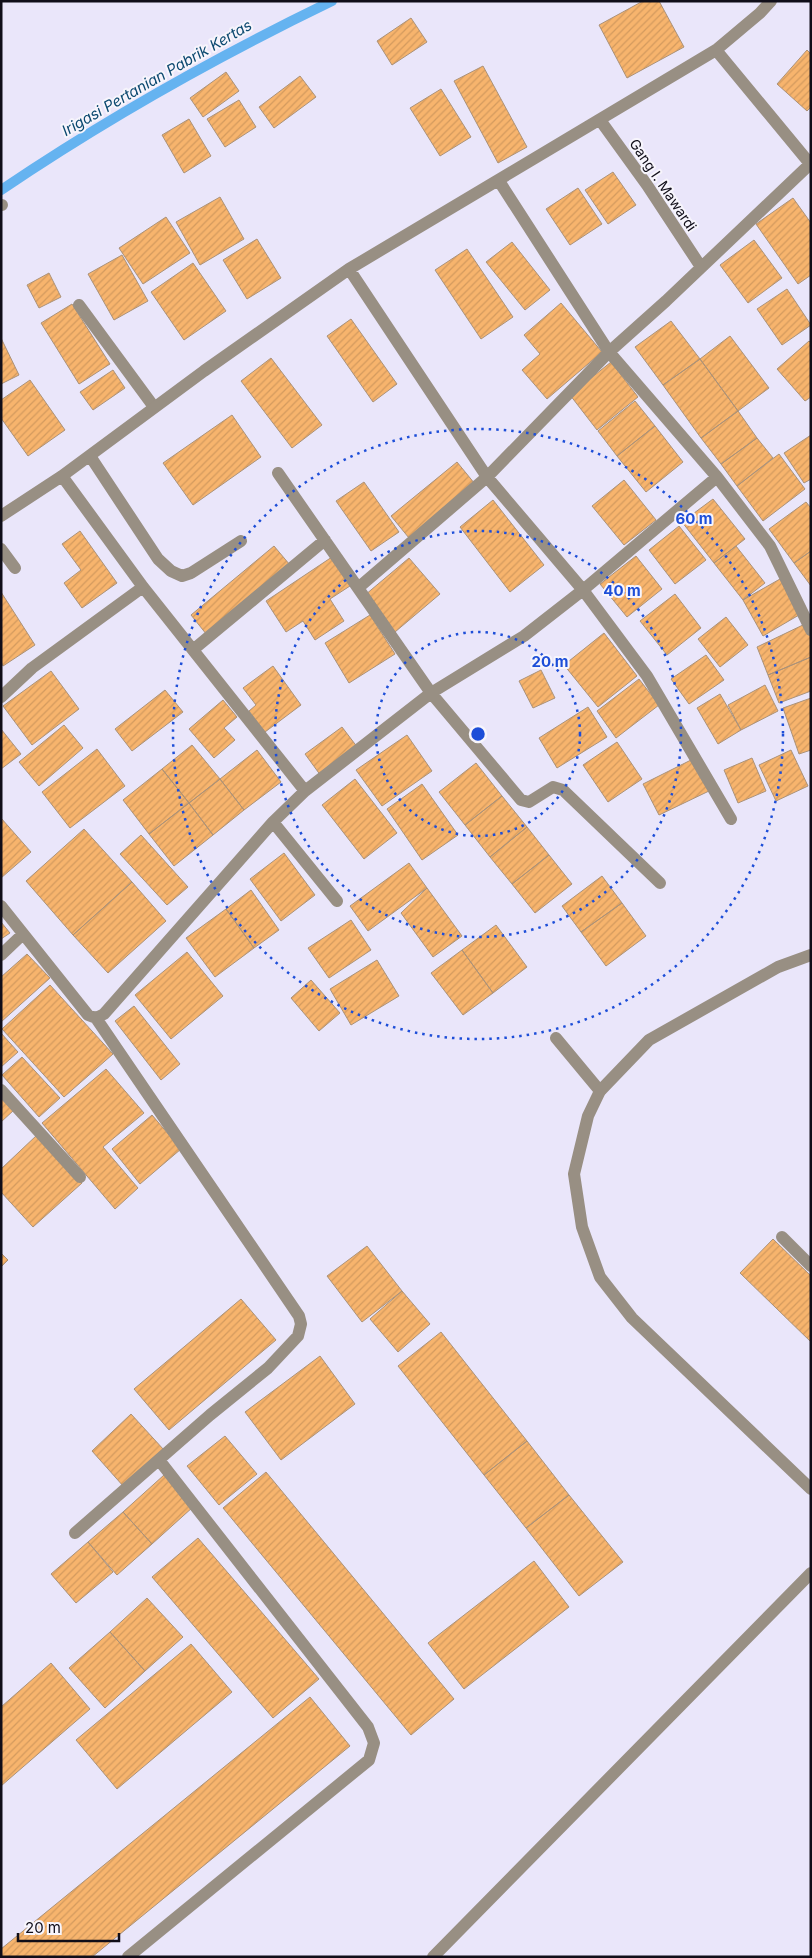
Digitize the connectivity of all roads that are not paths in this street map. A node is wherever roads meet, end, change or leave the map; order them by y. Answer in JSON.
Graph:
{"nodes":[{"id":1,"x":771,"y":1,"type":"edge"},
{"id":2,"x":716,"y":50,"type":"junction"},
{"id":3,"x":600,"y":120,"type":"junction"},
{"id":4,"x":810,"y":165,"type":"edge"},
{"id":5,"x":499,"y":181,"type":"junction"},
{"id":6,"x":701,"y":268,"type":"junction"},
{"id":7,"x":349,"y":269,"type":"junction"},
{"id":8,"x":79,"y":304,"type":"dead end"},
{"id":9,"x":609,"y":352,"type":"junction"},
{"id":10,"x":154,"y":407,"type":"junction"},
{"id":11,"x":90,"y":456,"type":"junction"},
{"id":12,"x":278,"y":473,"type":"dead end"},
{"id":13,"x":62,"y":476,"type":"junction"},
{"id":14,"x":487,"y":477,"type":"junction"},
{"id":15,"x":717,"y":477,"type":"junction"},
{"id":16,"x":1,"y":516,"type":"edge"},
{"id":17,"x":325,"y":540,"type":"junction"},
{"id":18,"x":241,"y":541,"type":"dead end"},
{"id":19,"x":1,"y":549,"type":"edge"},
{"id":20,"x":15,"y":568,"type":"dead end"},
{"id":21,"x":143,"y":587,"type":"junction"},
{"id":22,"x":358,"y":588,"type":"junction"},
{"id":23,"x":583,"y":590,"type":"junction"},
{"id":24,"x":811,"y":630,"type":"edge"},
{"id":25,"x":194,"y":649,"type":"junction"},
{"id":26,"x":431,"y":693,"type":"junction"},
{"id":27,"x":1,"y":697,"type":"edge"},
{"id":28,"x":305,"y":790,"type":"junction"},
{"id":29,"x":731,"y":819,"type":"dead end"},
{"id":30,"x":273,"y":822,"type":"junction"},
{"id":31,"x":660,"y":883,"type":"dead end"},
{"id":32,"x":337,"y":901,"type":"dead end"},
{"id":33,"x":1,"y":906,"type":"edge"},
{"id":34,"x":23,"y":934,"type":"junction"},
{"id":35,"x":1,"y":955,"type":"edge"},
{"id":36,"x":811,"y":955,"type":"edge"},
{"id":37,"x":96,"y":1018,"type":"junction"},
{"id":38,"x":556,"y":1038,"type":"dead end"},
{"id":39,"x":1,"y":1090,"type":"edge"},
{"id":40,"x":600,"y":1091,"type":"junction"},
{"id":41,"x":80,"y":1177,"type":"dead end"},
{"id":42,"x":782,"y":1237,"type":"dead end"},
{"id":43,"x":811,"y":1266,"type":"edge"},
{"id":44,"x":159,"y":1460,"type":"junction"},
{"id":45,"x":811,"y":1489,"type":"edge"},
{"id":46,"x":75,"y":1534,"type":"dead end"},
{"id":47,"x":811,"y":1572,"type":"edge"},
{"id":48,"x":128,"y":1957,"type":"edge"},
{"id":49,"x":433,"y":1957,"type":"edge"}],
"edges":[{"from":1,"to":2,"type":"street"},
{"from":2,"to":3,"type":"street"},
{"from":2,"to":4,"type":"street"},
{"from":3,"to":5,"type":"street"},
{"from":3,"to":6,"type":"street","name":"Gang I. Mawardi"},
{"from":4,"to":6,"type":"street"},
{"from":5,"to":7,"type":"street"},
{"from":5,"to":9,"type":"street"},
{"from":6,"to":9,"type":"street"},
{"from":7,"to":10,"type":"street"},
{"from":7,"to":14,"type":"street"},
{"from":8,"to":10,"type":"street"},
{"from":9,"to":14,"type":"street"},
{"from":9,"to":15,"type":"street"},
{"from":10,"to":11,"type":"street"},
{"from":11,"to":13,"type":"street"},
{"from":11,"to":18,"type":"street"},
{"from":12,"to":17,"type":"street"},
{"from":13,"to":16,"type":"street"},
{"from":13,"to":21,"type":"street"},
{"from":14,"to":22,"type":"street"},
{"from":14,"to":23,"type":"street"},
{"from":15,"to":23,"type":"street"},
{"from":15,"to":24,"type":"street"},
{"from":17,"to":22,"type":"street"},
{"from":17,"to":25,"type":"street"},
{"from":19,"to":20,"type":"street"},
{"from":21,"to":25,"type":"street"},
{"from":21,"to":27,"type":"street"},
{"from":22,"to":26,"type":"street"},
{"from":23,"to":26,"type":"street"},
{"from":23,"to":29,"type":"street"},
{"from":25,"to":28,"type":"street"},
{"from":26,"to":28,"type":"street"},
{"from":26,"to":31,"type":"street"},
{"from":28,"to":30,"type":"street"},
{"from":30,"to":32,"type":"street"},
{"from":30,"to":37,"type":"street"},
{"from":33,"to":34,"type":"street"},
{"from":34,"to":35,"type":"street"},
{"from":34,"to":37,"type":"street"},
{"from":36,"to":40,"type":"street"},
{"from":37,"to":44,"type":"street"},
{"from":38,"to":40,"type":"street"},
{"from":39,"to":41,"type":"street"},
{"from":40,"to":45,"type":"street"},
{"from":42,"to":43,"type":"street"},
{"from":44,"to":46,"type":"street"},
{"from":44,"to":48,"type":"street"},
{"from":47,"to":49,"type":"street"}]}
